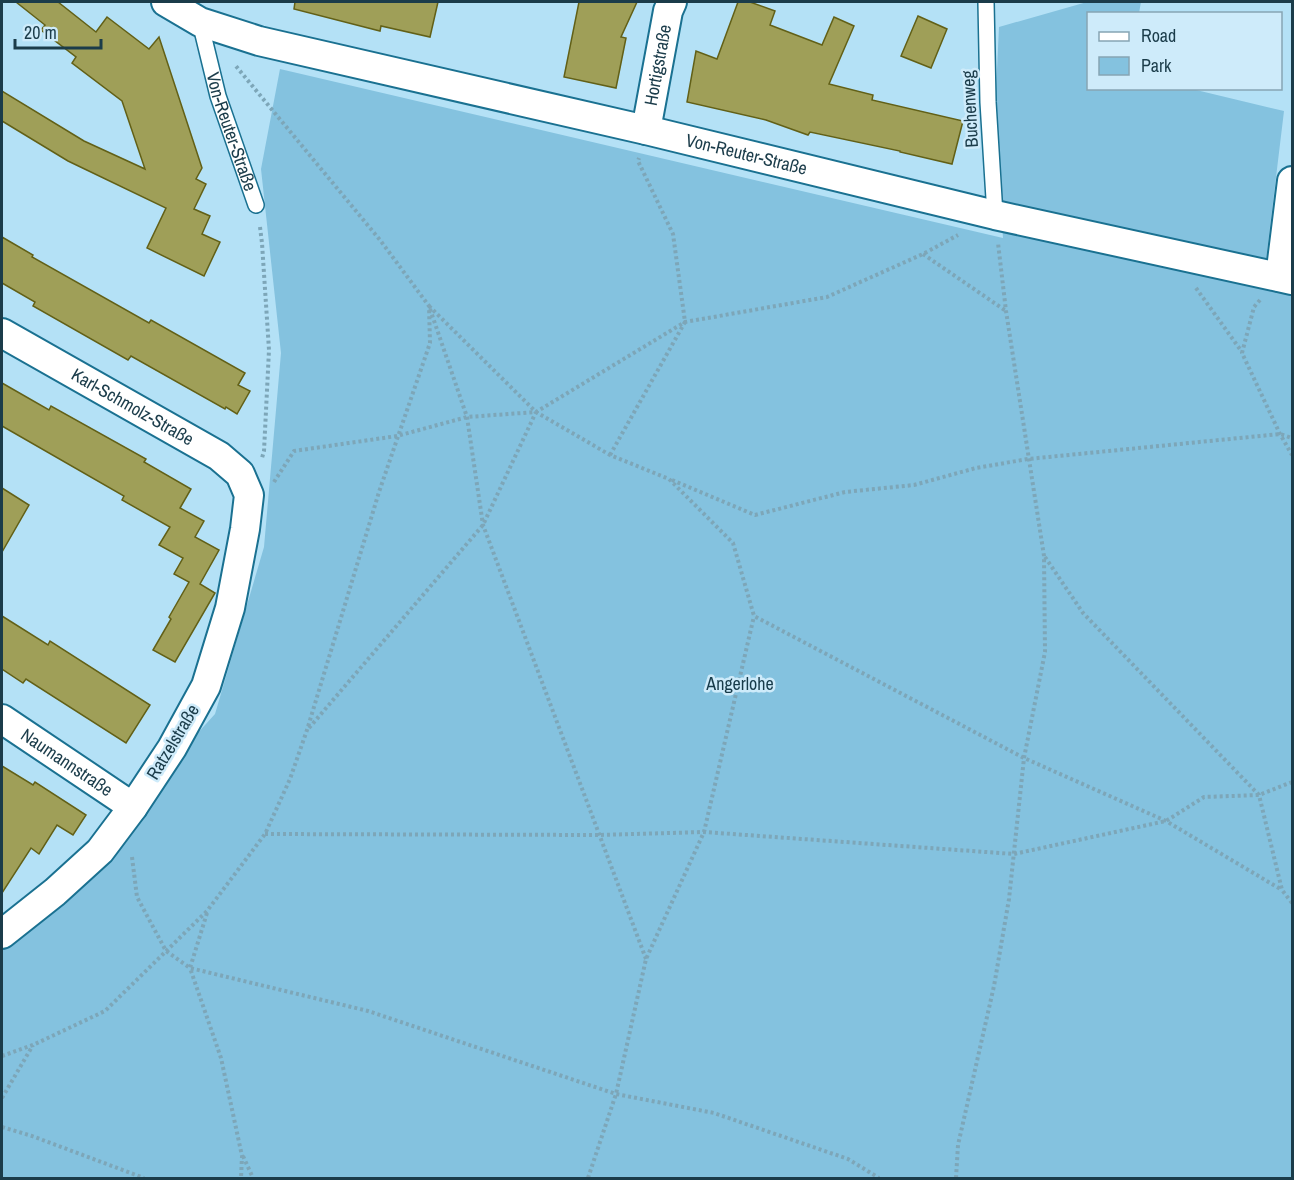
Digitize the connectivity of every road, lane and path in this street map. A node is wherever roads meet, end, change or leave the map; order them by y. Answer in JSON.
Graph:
{"nodes":[{"id":1,"x":166,"y":2,"type":"edge"},
{"id":2,"x":672,"y":2,"type":"edge"},
{"id":3,"x":986,"y":2,"type":"edge"},
{"id":4,"x":203,"y":12,"type":"edge"},
{"id":5,"x":230,"y":59,"type":"dead end"},
{"id":6,"x":646,"y":130,"type":"junction"},
{"id":7,"x":1293,"y":181,"type":"edge"},
{"id":8,"x":256,"y":205,"type":"joint"},
{"id":9,"x":995,"y":214,"type":"junction"},
{"id":10,"x":1171,"y":253,"type":"junction"},
{"id":11,"x":923,"y":254,"type":"junction"},
{"id":12,"x":1286,"y":279,"type":"edge"},
{"id":13,"x":429,"y":306,"type":"junction"},
{"id":14,"x":1006,"y":311,"type":"junction"},
{"id":15,"x":686,"y":322,"type":"junction"},
{"id":16,"x":2,"y":333,"type":"edge"},
{"id":17,"x":1242,"y":353,"type":"junction"},
{"id":18,"x":536,"y":412,"type":"junction"},
{"id":19,"x":467,"y":417,"type":"junction"},
{"id":20,"x":1280,"y":434,"type":"junction"},
{"id":21,"x":397,"y":436,"type":"junction"},
{"id":22,"x":1293,"y":438,"type":"edge"},
{"id":23,"x":610,"y":455,"type":"junction"},
{"id":24,"x":1293,"y":455,"type":"edge"},
{"id":25,"x":1028,"y":459,"type":"junction"},
{"id":26,"x":669,"y":479,"type":"junction"},
{"id":27,"x":259,"y":493,"type":"junction"},
{"id":28,"x":483,"y":525,"type":"junction"},
{"id":29,"x":1044,"y":556,"type":"junction"},
{"id":30,"x":754,"y":616,"type":"junction"},
{"id":31,"x":2,"y":719,"type":"edge"},
{"id":32,"x":307,"y":730,"type":"junction"},
{"id":33,"x":1024,"y":759,"type":"junction"},
{"id":34,"x":1293,"y":782,"type":"edge"},
{"id":35,"x":1259,"y":795,"type":"junction"},
{"id":36,"x":133,"y":807,"type":"junction"},
{"id":37,"x":1166,"y":821,"type":"junction"},
{"id":38,"x":116,"y":831,"type":"junction"},
{"id":39,"x":704,"y":832,"type":"junction"},
{"id":40,"x":265,"y":834,"type":"junction"},
{"id":41,"x":599,"y":835,"type":"junction"},
{"id":42,"x":1014,"y":854,"type":"junction"},
{"id":43,"x":1282,"y":890,"type":"junction"},
{"id":44,"x":1293,"y":903,"type":"edge"},
{"id":45,"x":207,"y":911,"type":"junction"},
{"id":46,"x":2,"y":934,"type":"edge"},
{"id":47,"x":166,"y":951,"type":"junction"},
{"id":48,"x":646,"y":959,"type":"junction"},
{"id":49,"x":190,"y":968,"type":"junction"},
{"id":50,"x":33,"y":1045,"type":"junction"},
{"id":51,"x":2,"y":1056,"type":"edge"},
{"id":52,"x":616,"y":1094,"type":"junction"},
{"id":53,"x":2,"y":1098,"type":"edge"},
{"id":54,"x":2,"y":1127,"type":"edge"},
{"id":55,"x":242,"y":1156,"type":"junction"},
{"id":56,"x":144,"y":1179,"type":"edge"},
{"id":57,"x":240,"y":1179,"type":"edge"},
{"id":58,"x":253,"y":1179,"type":"edge"},
{"id":59,"x":588,"y":1179,"type":"edge"},
{"id":60,"x":879,"y":1179,"type":"edge"},
{"id":61,"x":956,"y":1179,"type":"edge"}],
"edges":[{"from":1,"to":4,"type":"street","name":"Von-Reuter-Straße"},
{"from":2,"to":6,"type":"street","name":"Hortigstraße"},
{"from":3,"to":9,"type":"lane","name":"Buchenweg"},
{"from":4,"to":6,"type":"street","name":"Von-Reuter-Straße"},
{"from":4,"to":8,"type":"lane","name":"Von-Reuter-Straße"},
{"from":5,"to":13,"type":"path"},
{"from":6,"to":9,"type":"street","name":"Von-Reuter-Straße"},
{"from":6,"to":15,"type":"path"},
{"from":7,"to":12,"type":"street"},
{"from":8,"to":27,"type":"path"},
{"from":9,"to":10,"type":"street","name":"Von-Reuter-Straße"},
{"from":9,"to":11,"type":"path"},
{"from":9,"to":14,"type":"path"},
{"from":10,"to":12,"type":"street","name":"Von-Reuter-Straße"},
{"from":10,"to":17,"type":"path"},
{"from":11,"to":14,"type":"path"},
{"from":11,"to":15,"type":"path"},
{"from":12,"to":17,"type":"path"},
{"from":13,"to":18,"type":"path"},
{"from":13,"to":19,"type":"path"},
{"from":13,"to":21,"type":"path"},
{"from":14,"to":25,"type":"path"},
{"from":15,"to":18,"type":"path"},
{"from":15,"to":23,"type":"path"},
{"from":16,"to":27,"type":"street","name":"Karl-Schmolz-Straße"},
{"from":17,"to":20,"type":"path"},
{"from":18,"to":19,"type":"path"},
{"from":18,"to":23,"type":"path"},
{"from":18,"to":28,"type":"path"},
{"from":19,"to":21,"type":"path"},
{"from":19,"to":28,"type":"path"},
{"from":20,"to":22,"type":"path"},
{"from":20,"to":24,"type":"path"},
{"from":20,"to":25,"type":"path"},
{"from":21,"to":27,"type":"path"},
{"from":21,"to":32,"type":"path"},
{"from":23,"to":26,"type":"path"},
{"from":25,"to":26,"type":"path"},
{"from":25,"to":29,"type":"path"},
{"from":26,"to":30,"type":"path"},
{"from":27,"to":36,"type":"street","name":"Ratzelstraße"},
{"from":28,"to":32,"type":"path"},
{"from":28,"to":41,"type":"path"},
{"from":29,"to":33,"type":"path"},
{"from":29,"to":35,"type":"path"},
{"from":30,"to":33,"type":"path"},
{"from":30,"to":39,"type":"path"},
{"from":31,"to":36,"type":"street","name":"Naumannstraße"},
{"from":32,"to":40,"type":"path"},
{"from":33,"to":37,"type":"path"},
{"from":33,"to":42,"type":"path"},
{"from":34,"to":35,"type":"path"},
{"from":35,"to":37,"type":"path"},
{"from":35,"to":43,"type":"path"},
{"from":36,"to":38,"type":"street","name":"Ratzelstraße"},
{"from":37,"to":42,"type":"path"},
{"from":37,"to":43,"type":"path"},
{"from":38,"to":46,"type":"street","name":"Ratzelstraße"},
{"from":38,"to":47,"type":"path"},
{"from":39,"to":41,"type":"path"},
{"from":39,"to":42,"type":"path"},
{"from":39,"to":48,"type":"path"},
{"from":40,"to":41,"type":"path"},
{"from":40,"to":45,"type":"path"},
{"from":41,"to":48,"type":"path"},
{"from":42,"to":61,"type":"path"},
{"from":43,"to":44,"type":"path"},
{"from":45,"to":47,"type":"path"},
{"from":45,"to":49,"type":"path"},
{"from":47,"to":49,"type":"path"},
{"from":47,"to":50,"type":"path"},
{"from":48,"to":52,"type":"path"},
{"from":49,"to":52,"type":"path"},
{"from":49,"to":55,"type":"path"},
{"from":50,"to":51,"type":"path"},
{"from":50,"to":53,"type":"path"},
{"from":52,"to":59,"type":"path"},
{"from":52,"to":60,"type":"path"},
{"from":54,"to":56,"type":"path"},
{"from":55,"to":57,"type":"path"},
{"from":55,"to":58,"type":"path"}]}
